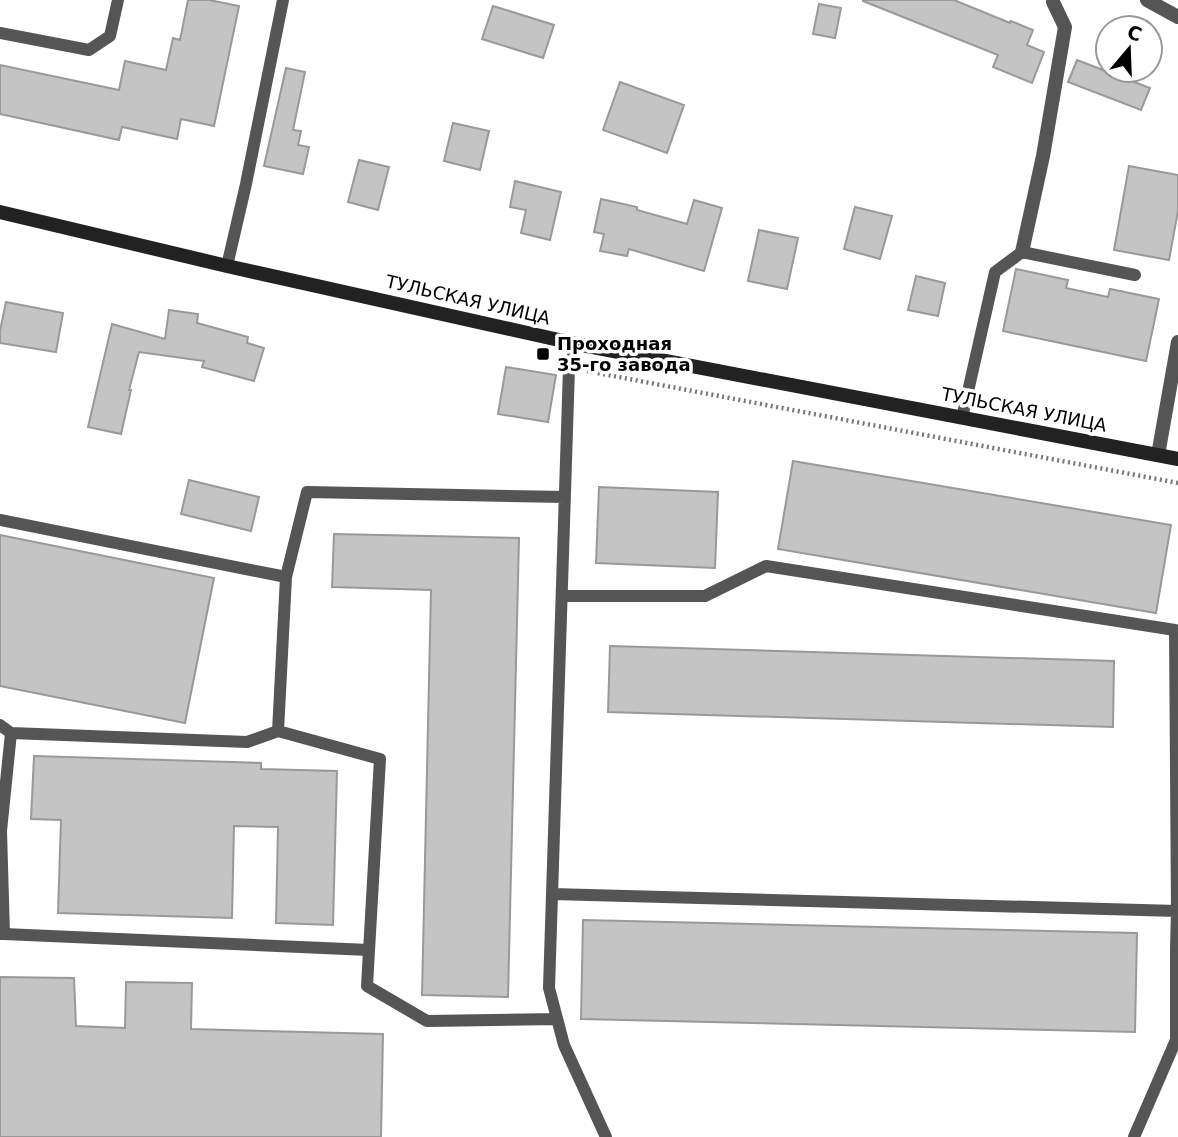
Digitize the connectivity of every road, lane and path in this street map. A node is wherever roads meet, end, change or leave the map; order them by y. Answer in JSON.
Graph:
{"nodes":[{"id":1,"x":118,"y":0,"type":"edge"},
{"id":2,"x":281,"y":0,"type":"edge"},
{"id":3,"x":1053,"y":0,"type":"edge"},
{"id":4,"x":1147,"y":0,"type":"edge"},
{"id":5,"x":1178,"y":18,"type":"edge"},
{"id":6,"x":0,"y":33,"type":"edge"},
{"id":7,"x":0,"y":212,"type":"edge"},
{"id":8,"x":1022,"y":252,"type":"junction"},
{"id":9,"x":227,"y":265,"type":"junction"},
{"id":10,"x":1135,"y":275,"type":"dead end"},
{"id":11,"x":1178,"y":342,"type":"edge"},
{"id":12,"x":577,"y":344,"type":"junction"},
{"id":13,"x":569,"y":368,"type":"junction"},
{"id":14,"x":962,"y":418,"type":"junction"},
{"id":15,"x":1157,"y":455,"type":"junction"},
{"id":16,"x":1178,"y":459,"type":"edge"},
{"id":17,"x":1178,"y":484,"type":"edge"},
{"id":18,"x":565,"y":497,"type":"junction"},
{"id":19,"x":0,"y":520,"type":"edge"},
{"id":20,"x":286,"y":577,"type":"junction"},
{"id":21,"x":562,"y":596,"type":"junction"},
{"id":22,"x":1177,"y":687,"type":"edge"},
{"id":23,"x":6,"y":729,"type":"edge"},
{"id":24,"x":278,"y":731,"type":"junction"},
{"id":25,"x":552,"y":894,"type":"junction"},
{"id":26,"x":1177,"y":911,"type":"edge"},
{"id":27,"x":2,"y":934,"type":"edge"},
{"id":28,"x":1177,"y":948,"type":"edge"},
{"id":29,"x":369,"y":950,"type":"junction"},
{"id":30,"x":557,"y":1019,"type":"junction"},
{"id":31,"x":606,"y":1137,"type":"edge"},
{"id":32,"x":1134,"y":1137,"type":"edge"}],
"edges":[{"from":1,"to":6,"type":"lane"},
{"from":2,"to":9,"type":"lane"},
{"from":3,"to":8,"type":"street"},
{"from":4,"to":5,"type":"street"},
{"from":7,"to":9,"type":"main road","name":"ТУЛЬСКАЯ УЛИЦА"},
{"from":8,"to":10,"type":"lane"},
{"from":8,"to":14,"type":"lane"},
{"from":9,"to":12,"type":"main road","name":"ТУЛЬСКАЯ УЛИЦА"},
{"from":11,"to":15,"type":"street"},
{"from":12,"to":13,"type":"lane"},
{"from":12,"to":14,"type":"main road","name":"ТУЛЬСКАЯ УЛИЦА"},
{"from":13,"to":17,"type":"path"},
{"from":13,"to":18,"type":"lane"},
{"from":14,"to":15,"type":"main road","name":"ТУЛЬСКАЯ УЛИЦА"},
{"from":15,"to":16,"type":"main road","name":"ТУЛЬСКАЯ УЛИЦА"},
{"from":18,"to":20,"type":"lane"},
{"from":18,"to":21,"type":"lane"},
{"from":19,"to":20,"type":"lane"},
{"from":20,"to":24,"type":"lane"},
{"from":21,"to":22,"type":"lane"},
{"from":21,"to":25,"type":"lane"},
{"from":22,"to":26,"type":"lane"},
{"from":23,"to":24,"type":"lane"},
{"from":23,"to":27,"type":"lane"},
{"from":24,"to":29,"type":"lane"},
{"from":25,"to":26,"type":"lane"},
{"from":25,"to":30,"type":"lane"},
{"from":26,"to":28,"type":"lane"},
{"from":27,"to":29,"type":"lane"},
{"from":28,"to":32,"type":"lane"},
{"from":29,"to":30,"type":"lane"},
{"from":30,"to":31,"type":"lane"}]}
